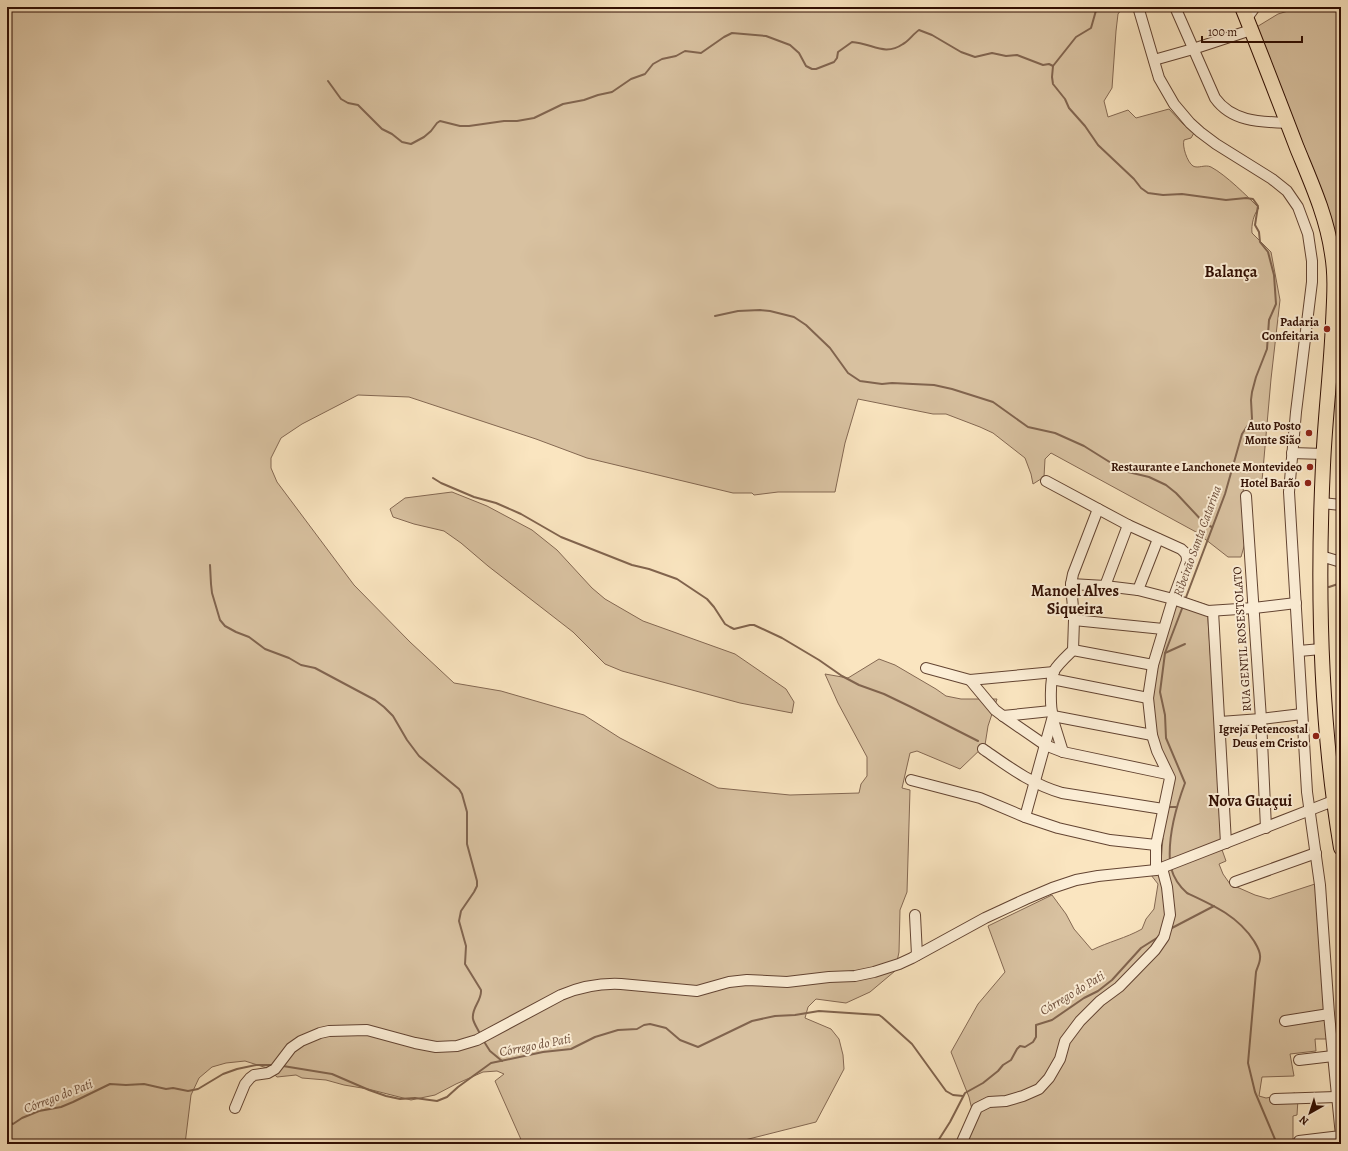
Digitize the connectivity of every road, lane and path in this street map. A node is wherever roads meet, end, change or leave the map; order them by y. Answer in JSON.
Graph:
{"nodes":[{"id":1,"x":1175,"y":7,"type":"edge"},
{"id":2,"x":1140,"y":10,"type":"dead end"},
{"id":3,"x":1249,"y":15,"type":"edge"},
{"id":4,"x":1193,"y":49,"type":"junction"},
{"id":5,"x":1154,"y":60,"type":"junction"},
{"id":6,"x":1288,"y":123,"type":"junction"},
{"id":7,"x":1292,"y":453,"type":"junction"},
{"id":8,"x":1324,"y":454,"type":"junction"},
{"id":9,"x":1046,"y":481,"type":"dead end"},
{"id":10,"x":1246,"y":496,"type":"dead end"},
{"id":11,"x":1322,"y":503,"type":"junction"},
{"id":12,"x":1341,"y":505,"type":"edge"},
{"id":13,"x":1098,"y":509,"type":"junction"},
{"id":14,"x":1128,"y":525,"type":"junction"},
{"id":15,"x":1158,"y":539,"type":"junction"},
{"id":16,"x":1321,"y":556,"type":"junction"},
{"id":17,"x":1341,"y":562,"type":"edge"},
{"id":18,"x":1071,"y":584,"type":"junction"},
{"id":19,"x":1105,"y":586,"type":"junction"},
{"id":20,"x":1138,"y":590,"type":"junction"},
{"id":21,"x":1181,"y":601,"type":"junction"},
{"id":22,"x":1296,"y":603,"type":"junction"},
{"id":23,"x":1254,"y":608,"type":"junction"},
{"id":24,"x":1213,"y":611,"type":"junction"},
{"id":25,"x":1074,"y":620,"type":"junction"},
{"id":26,"x":1163,"y":629,"type":"junction"},
{"id":27,"x":1322,"y":649,"type":"junction"},
{"id":28,"x":1073,"y":650,"type":"junction"},
{"id":29,"x":1299,"y":651,"type":"junction"},
{"id":30,"x":1153,"y":665,"type":"junction"},
{"id":31,"x":926,"y":668,"type":"dead end"},
{"id":32,"x":1053,"y":675,"type":"junction"},
{"id":33,"x":970,"y":680,"type":"junction"},
{"id":34,"x":1148,"y":698,"type":"junction"},
{"id":35,"x":1302,"y":714,"type":"junction"},
{"id":36,"x":1052,"y":715,"type":"junction"},
{"id":37,"x":1003,"y":716,"type":"junction"},
{"id":38,"x":1261,"y":719,"type":"junction"},
{"id":39,"x":1220,"y":722,"type":"junction"},
{"id":40,"x":1152,"y":735,"type":"junction"},
{"id":41,"x":1045,"y":745,"type":"junction"},
{"id":42,"x":982,"y":749,"type":"dead end"},
{"id":43,"x":1063,"y":752,"type":"junction"},
{"id":44,"x":1167,"y":774,"type":"junction"},
{"id":45,"x":911,"y":780,"type":"dead end"},
{"id":46,"x":1034,"y":783,"type":"junction"},
{"id":47,"x":1333,"y":801,"type":"junction"},
{"id":48,"x":1163,"y":809,"type":"junction"},
{"id":49,"x":1309,"y":811,"type":"junction"},
{"id":50,"x":1025,"y":817,"type":"junction"},
{"id":51,"x":1266,"y":828,"type":"junction"},
{"id":52,"x":1226,"y":843,"type":"junction"},
{"id":53,"x":1156,"y":845,"type":"junction"},
{"id":54,"x":1341,"y":848,"type":"edge"},
{"id":55,"x":1316,"y":853,"type":"junction"},
{"id":56,"x":1165,"y":867,"type":"junction"},
{"id":57,"x":1235,"y":882,"type":"dead end"},
{"id":58,"x":916,"y":916,"type":"dead end"},
{"id":59,"x":917,"y":956,"type":"junction"},
{"id":60,"x":1329,"y":1014,"type":"junction"},
{"id":61,"x":1284,"y":1021,"type":"dead end"},
{"id":62,"x":1334,"y":1056,"type":"junction"},
{"id":63,"x":1299,"y":1060,"type":"dead end"},
{"id":64,"x":1336,"y":1097,"type":"junction"},
{"id":65,"x":1275,"y":1099,"type":"dead end"},
{"id":66,"x":235,"y":1108,"type":"dead end"},
{"id":67,"x":1341,"y":1136,"type":"edge"},
{"id":68,"x":1298,"y":1142,"type":"dead end"},
{"id":69,"x":961,"y":1144,"type":"edge"}],
"edges":[{"from":1,"to":4,"type":"street"},
{"from":2,"to":5,"type":"street"},
{"from":3,"to":4,"type":"street"},
{"from":3,"to":6,"type":"highway"},
{"from":4,"to":5,"type":"street"},
{"from":4,"to":6,"type":"street"},
{"from":5,"to":7,"type":"street"},
{"from":6,"to":8,"type":"highway"},
{"from":7,"to":8,"type":"street"},
{"from":7,"to":22,"type":"street"},
{"from":8,"to":11,"type":"highway"},
{"from":9,"to":13,"type":"street"},
{"from":10,"to":23,"type":"street","name":"RUA GENTIL ROSESTOLATO"},
{"from":11,"to":12,"type":"street"},
{"from":11,"to":16,"type":"highway"},
{"from":13,"to":14,"type":"street"},
{"from":13,"to":18,"type":"street"},
{"from":14,"to":15,"type":"street"},
{"from":14,"to":19,"type":"street"},
{"from":15,"to":20,"type":"street"},
{"from":15,"to":21,"type":"street"},
{"from":16,"to":17,"type":"street"},
{"from":16,"to":27,"type":"highway"},
{"from":18,"to":19,"type":"street"},
{"from":18,"to":25,"type":"street"},
{"from":19,"to":20,"type":"street"},
{"from":20,"to":21,"type":"street"},
{"from":21,"to":24,"type":"street"},
{"from":21,"to":26,"type":"street"},
{"from":22,"to":23,"type":"street"},
{"from":22,"to":29,"type":"street"},
{"from":23,"to":24,"type":"street"},
{"from":23,"to":38,"type":"street","name":"RUA GENTIL ROSESTOLATO"},
{"from":24,"to":39,"type":"street"},
{"from":25,"to":26,"type":"street"},
{"from":25,"to":28,"type":"street"},
{"from":26,"to":30,"type":"street"},
{"from":27,"to":29,"type":"street"},
{"from":27,"to":47,"type":"highway"},
{"from":28,"to":30,"type":"street"},
{"from":28,"to":32,"type":"street"},
{"from":29,"to":35,"type":"street"},
{"from":30,"to":34,"type":"street"},
{"from":31,"to":33,"type":"street"},
{"from":32,"to":33,"type":"street"},
{"from":32,"to":34,"type":"street"},
{"from":32,"to":36,"type":"street"},
{"from":33,"to":37,"type":"street"},
{"from":34,"to":40,"type":"street"},
{"from":35,"to":38,"type":"street"},
{"from":35,"to":49,"type":"street"},
{"from":36,"to":37,"type":"street"},
{"from":36,"to":40,"type":"street"},
{"from":36,"to":41,"type":"street"},
{"from":36,"to":43,"type":"street"},
{"from":37,"to":41,"type":"street"},
{"from":38,"to":39,"type":"street"},
{"from":38,"to":51,"type":"street","name":"RUA GENTIL ROSESTOLATO"},
{"from":39,"to":52,"type":"street"},
{"from":40,"to":44,"type":"street"},
{"from":41,"to":43,"type":"street"},
{"from":41,"to":46,"type":"street"},
{"from":42,"to":46,"type":"street"},
{"from":43,"to":44,"type":"street"},
{"from":44,"to":48,"type":"street"},
{"from":45,"to":50,"type":"street"},
{"from":46,"to":48,"type":"street"},
{"from":46,"to":50,"type":"street"},
{"from":47,"to":49,"type":"street"},
{"from":47,"to":54,"type":"highway"},
{"from":48,"to":53,"type":"street"},
{"from":49,"to":51,"type":"street"},
{"from":49,"to":55,"type":"street"},
{"from":50,"to":53,"type":"street"},
{"from":51,"to":52,"type":"street"},
{"from":52,"to":56,"type":"street"},
{"from":53,"to":56,"type":"street"},
{"from":55,"to":57,"type":"street"},
{"from":55,"to":60,"type":"street"},
{"from":56,"to":59,"type":"street"},
{"from":56,"to":69,"type":"street"},
{"from":58,"to":59,"type":"street"},
{"from":59,"to":66,"type":"street"},
{"from":60,"to":61,"type":"street"},
{"from":60,"to":62,"type":"street"},
{"from":62,"to":63,"type":"street"},
{"from":62,"to":64,"type":"street"},
{"from":64,"to":65,"type":"street"},
{"from":64,"to":67,"type":"street"},
{"from":67,"to":68,"type":"street"}]}
